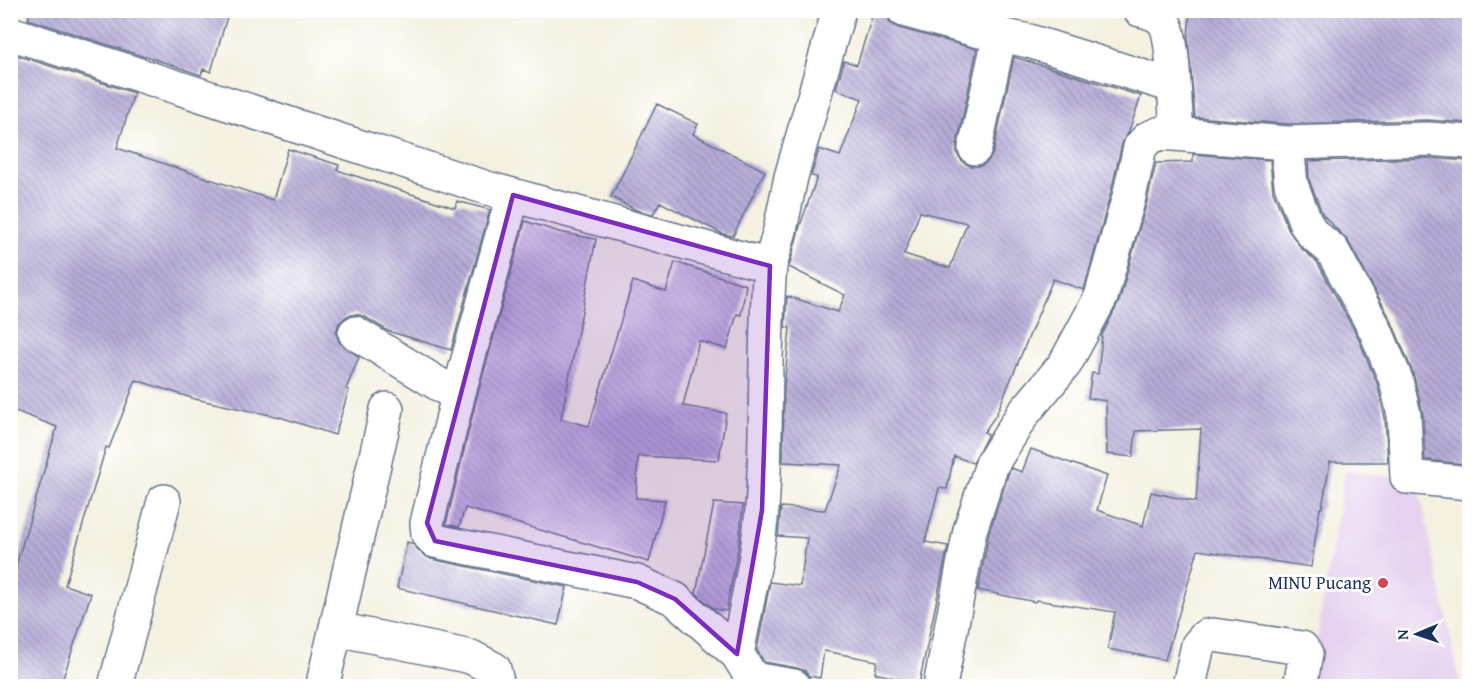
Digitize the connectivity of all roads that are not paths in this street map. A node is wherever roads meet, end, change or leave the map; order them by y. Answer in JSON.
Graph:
{"nodes":[{"id":1,"x":839,"y":10,"type":"edge"},
{"id":2,"x":904,"y":10,"type":"edge"},
{"id":3,"x":1140,"y":10,"type":"edge"},
{"id":4,"x":10,"y":33,"type":"edge"},
{"id":5,"x":1000,"y":34,"type":"junction"},
{"id":6,"x":1173,"y":86,"type":"junction"},
{"id":7,"x":1177,"y":134,"type":"junction"},
{"id":8,"x":1287,"y":142,"type":"junction"},
{"id":9,"x":1470,"y":142,"type":"edge"},
{"id":10,"x":975,"y":148,"type":"dead end"},
{"id":11,"x":513,"y":195,"type":"junction"},
{"id":12,"x":770,"y":266,"type":"junction"},
{"id":13,"x":355,"y":333,"type":"dead end"},
{"id":14,"x":458,"y":396,"type":"junction"},
{"id":15,"x":387,"y":409,"type":"dead end"},
{"id":16,"x":1470,"y":483,"type":"edge"},
{"id":17,"x":164,"y":501,"type":"dead end"},
{"id":18,"x":337,"y":629,"type":"junction"},
{"id":19,"x":747,"y":673,"type":"edge"},
{"id":20,"x":324,"y":679,"type":"dead end"},
{"id":21,"x":115,"y":687,"type":"edge"},
{"id":22,"x":498,"y":687,"type":"edge"},
{"id":23,"x":794,"y":687,"type":"edge"},
{"id":24,"x":940,"y":687,"type":"edge"},
{"id":25,"x":1189,"y":687,"type":"edge"},
{"id":26,"x":1300,"y":687,"type":"edge"}],
"edges":[{"from":1,"to":12,"type":"street"},
{"from":2,"to":5,"type":"street"},
{"from":3,"to":6,"type":"street"},
{"from":4,"to":11,"type":"street"},
{"from":5,"to":6,"type":"street"},
{"from":5,"to":10,"type":"street"},
{"from":6,"to":7,"type":"street"},
{"from":7,"to":8,"type":"street"},
{"from":7,"to":24,"type":"street"},
{"from":8,"to":9,"type":"street"},
{"from":8,"to":16,"type":"street"},
{"from":11,"to":12,"type":"street"},
{"from":11,"to":14,"type":"street"},
{"from":12,"to":19,"type":"street"},
{"from":13,"to":14,"type":"street"},
{"from":14,"to":19,"type":"street"},
{"from":15,"to":18,"type":"street"},
{"from":17,"to":21,"type":"street"},
{"from":18,"to":20,"type":"street"},
{"from":18,"to":22,"type":"street"},
{"from":19,"to":23,"type":"street"},
{"from":25,"to":26,"type":"street"}]}
